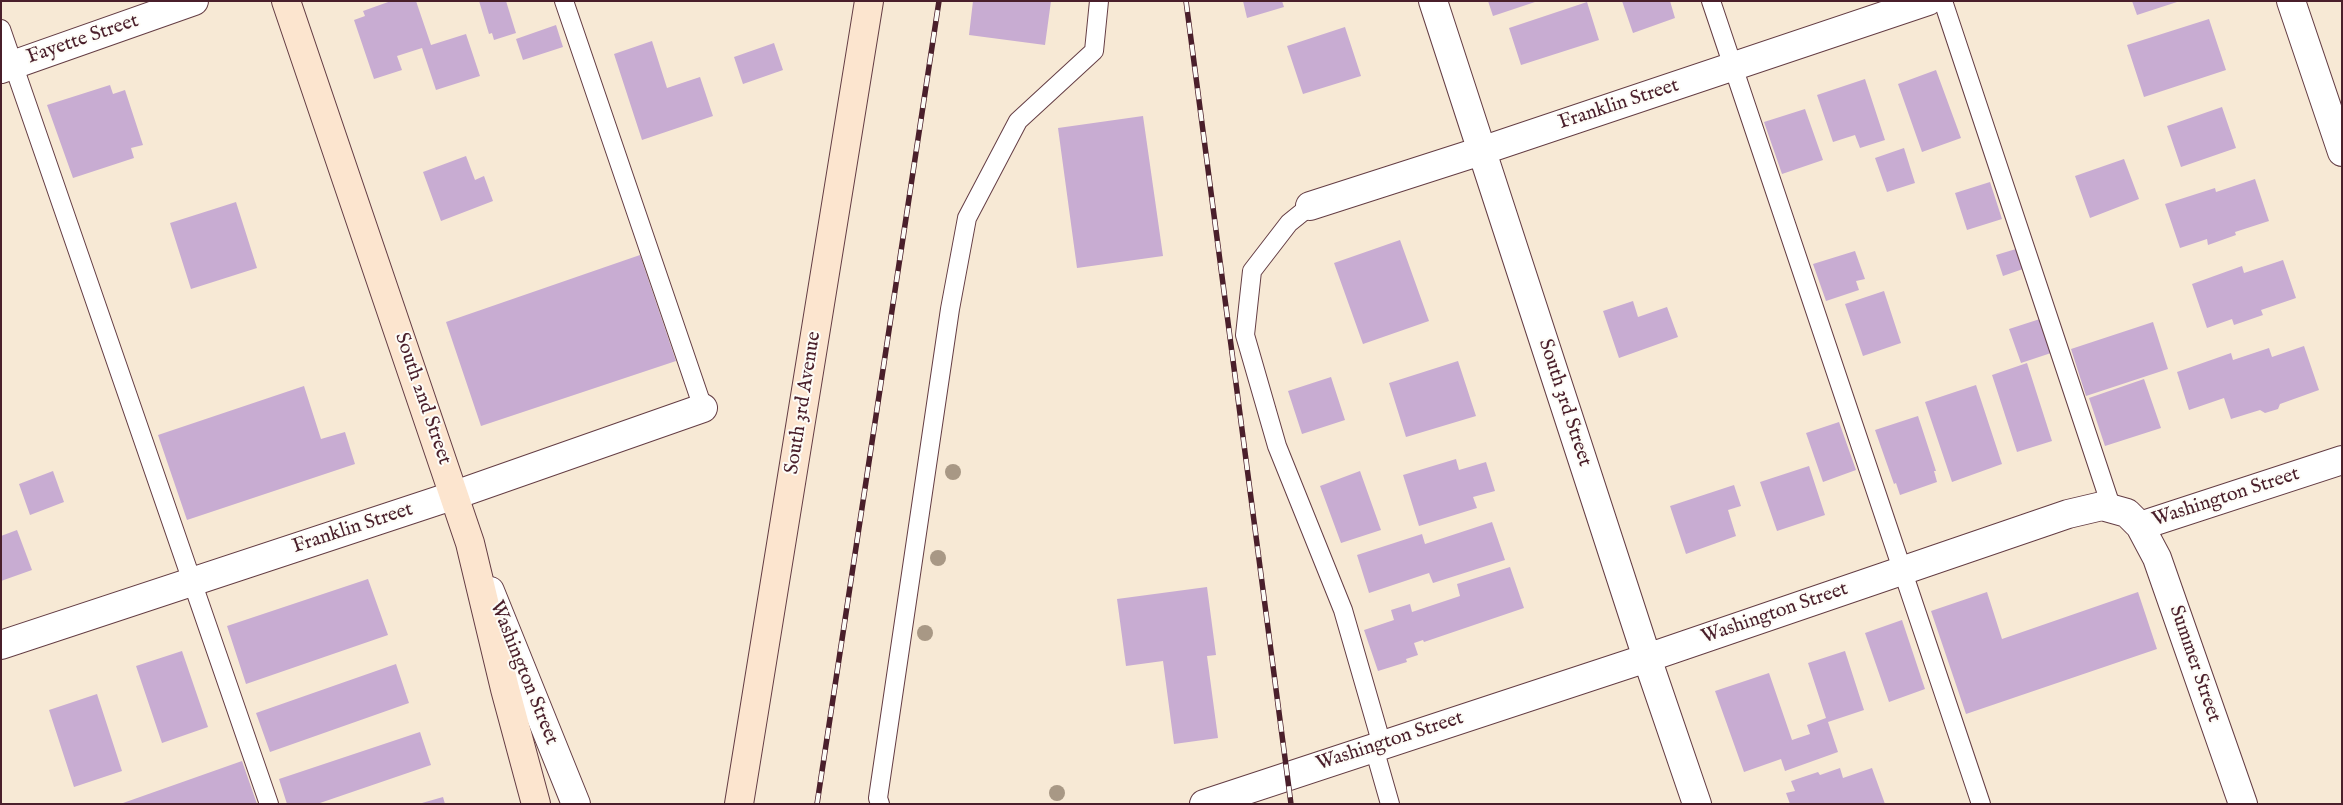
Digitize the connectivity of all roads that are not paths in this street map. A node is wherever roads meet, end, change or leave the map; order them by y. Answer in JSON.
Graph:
{"nodes":[{"id":1,"x":194,"y":1,"type":"edge"},
{"id":2,"x":286,"y":1,"type":"edge"},
{"id":3,"x":564,"y":1,"type":"edge"},
{"id":4,"x":869,"y":1,"type":"edge"},
{"id":5,"x":1099,"y":1,"type":"edge"},
{"id":6,"x":1434,"y":1,"type":"edge"},
{"id":7,"x":1711,"y":1,"type":"edge"},
{"id":8,"x":1928,"y":1,"type":"edge"},
{"id":9,"x":1943,"y":1,"type":"edge"},
{"id":10,"x":2291,"y":1,"type":"edge"},
{"id":11,"x":1,"y":29,"type":"edge"},
{"id":12,"x":8,"y":67,"type":"edge"},
{"id":13,"x":1732,"y":67,"type":"junction"},
{"id":14,"x":1481,"y":151,"type":"junction"},
{"id":15,"x":2342,"y":152,"type":"edge"},
{"id":16,"x":1310,"y":206,"type":"joint"},
{"id":17,"x":703,"y":408,"type":"joint"},
{"id":18,"x":2342,"y":460,"type":"edge"},
{"id":19,"x":455,"y":495,"type":"junction"},
{"id":20,"x":2112,"y":509,"type":"junction"},
{"id":21,"x":2140,"y":526,"type":"junction"},
{"id":22,"x":470,"y":543,"type":"junction"},
{"id":23,"x":1903,"y":570,"type":"junction"},
{"id":24,"x":192,"y":582,"type":"junction"},
{"id":25,"x":1,"y":645,"type":"edge"},
{"id":26,"x":1647,"y":658,"type":"junction"},
{"id":27,"x":1378,"y":746,"type":"junction"},
{"id":28,"x":747,"y":756,"type":"junction"},
{"id":29,"x":269,"y":804,"type":"edge"},
{"id":30,"x":536,"y":804,"type":"edge"},
{"id":31,"x":576,"y":804,"type":"edge"},
{"id":32,"x":739,"y":804,"type":"edge"},
{"id":33,"x":748,"y":804,"type":"edge"},
{"id":34,"x":880,"y":804,"type":"edge"},
{"id":35,"x":1204,"y":804,"type":"edge"},
{"id":36,"x":1390,"y":804,"type":"edge"},
{"id":37,"x":1696,"y":804,"type":"edge"},
{"id":38,"x":1981,"y":804,"type":"edge"},
{"id":39,"x":2243,"y":804,"type":"edge"}],
"edges":[{"from":1,"to":12,"type":"street","name":"Fayette Street"},
{"from":2,"to":19,"type":"main road","name":"South 2nd Street"},
{"from":3,"to":17,"type":"lane"},
{"from":4,"to":28,"type":"main road","name":"South 3rd Avenue"},
{"from":5,"to":34,"type":"lane"},
{"from":6,"to":14,"type":"street","name":"South 3rd Street"},
{"from":7,"to":13,"type":"lane"},
{"from":8,"to":13,"type":"street","name":"Franklin Street"},
{"from":9,"to":20,"type":"lane"},
{"from":10,"to":15,"type":"street"},
{"from":11,"to":12,"type":"lane"},
{"from":12,"to":24,"type":"lane"},
{"from":13,"to":14,"type":"street","name":"Franklin Street"},
{"from":13,"to":23,"type":"lane"},
{"from":14,"to":16,"type":"street","name":"Franklin Street"},
{"from":14,"to":26,"type":"street","name":"South 3rd Street"},
{"from":16,"to":27,"type":"lane"},
{"from":17,"to":19,"type":"street","name":"Franklin Street"},
{"from":18,"to":21,"type":"street","name":"Washington Street"},
{"from":19,"to":22,"type":"main road","name":"South 2nd Street"},
{"from":19,"to":24,"type":"street","name":"Franklin Street"},
{"from":20,"to":21,"type":"street","name":"Washington Street"},
{"from":20,"to":23,"type":"street","name":"Washington Street"},
{"from":21,"to":39,"type":"street","name":"Summer Street"},
{"from":22,"to":30,"type":"main road","name":"South 2nd Street"},
{"from":22,"to":31,"type":"street","name":"Washington Street"},
{"from":23,"to":26,"type":"street","name":"Washington Street"},
{"from":23,"to":38,"type":"lane"},
{"from":24,"to":25,"type":"street","name":"Franklin Street"},
{"from":24,"to":29,"type":"lane"},
{"from":26,"to":27,"type":"street","name":"Washington Street"},
{"from":26,"to":37,"type":"street","name":"South 3rd Street"},
{"from":27,"to":35,"type":"street","name":"Washington Street"},
{"from":27,"to":36,"type":"lane"},
{"from":28,"to":32,"type":"main road","name":"South 3rd Avenue"},
{"from":28,"to":33,"type":"street"}]}
